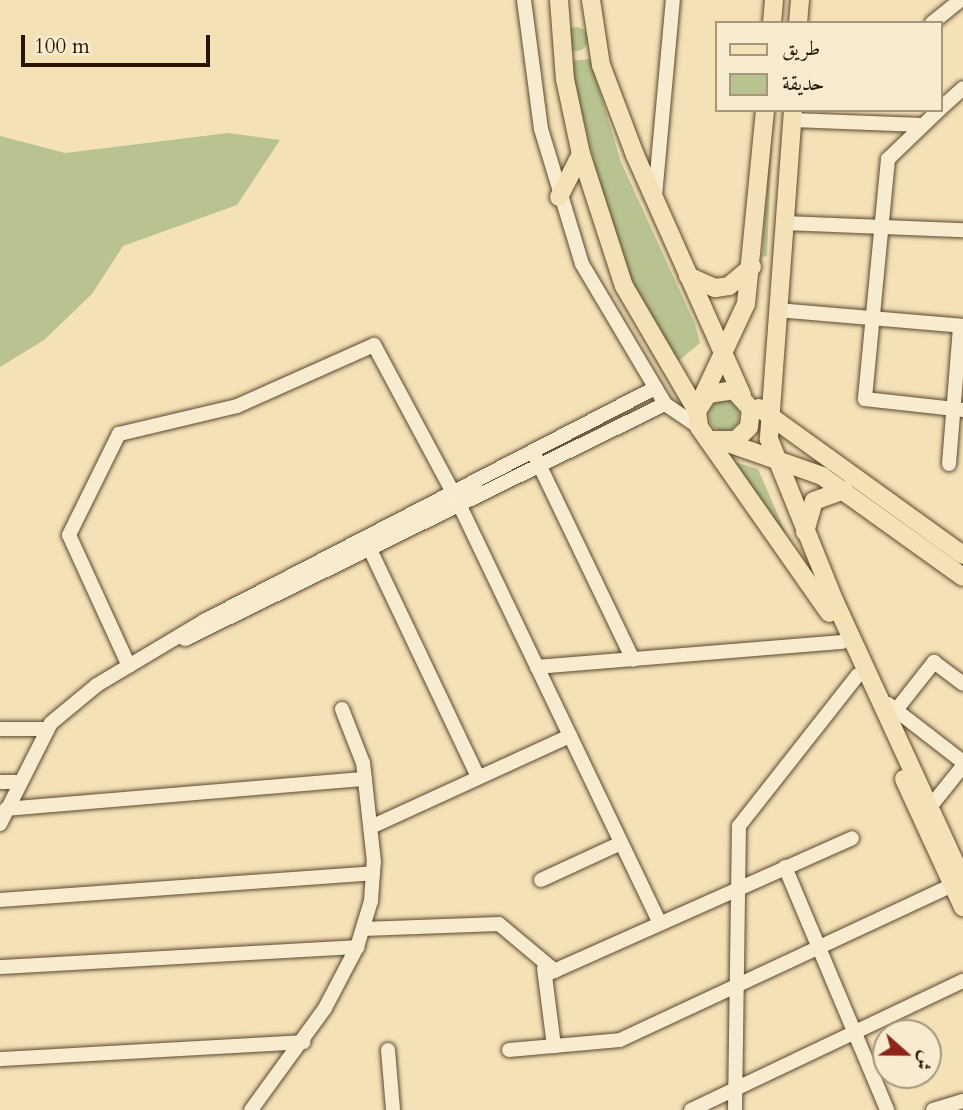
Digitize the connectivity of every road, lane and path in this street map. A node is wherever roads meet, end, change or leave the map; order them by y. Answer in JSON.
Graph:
{"nodes":[{"id":1,"x":524,"y":0,"type":"edge"},
{"id":2,"x":559,"y":0,"type":"edge"},
{"id":3,"x":591,"y":0,"type":"edge"},
{"id":4,"x":673,"y":0,"type":"edge"},
{"id":5,"x":774,"y":0,"type":"edge"},
{"id":6,"x":800,"y":0,"type":"edge"},
{"id":7,"x":960,"y":0,"type":"edge"},
{"id":8,"x":772,"y":21,"type":"edge"},
{"id":9,"x":798,"y":21,"type":"edge"},
{"id":10,"x":934,"y":21,"type":"edge"},
{"id":11,"x":963,"y":89,"type":"edge"},
{"id":12,"x":942,"y":108,"type":"edge"},
{"id":13,"x":765,"y":112,"type":"edge"},
{"id":14,"x":824,"y":112,"type":"edge"},
{"id":15,"x":938,"y":112,"type":"edge"},
{"id":16,"x":813,"y":121,"type":"junction"},
{"id":17,"x":792,"y":123,"type":"edge"},
{"id":18,"x":902,"y":124,"type":"junction"},
{"id":19,"x":922,"y":125,"type":"junction"},
{"id":20,"x":900,"y":147,"type":"junction"},
{"id":21,"x":581,"y":154,"type":"junction"},
{"id":22,"x":655,"y":196,"type":"junction"},
{"id":23,"x":559,"y":197,"type":"junction"},
{"id":24,"x":785,"y":223,"type":"junction"},
{"id":25,"x":882,"y":226,"type":"junction"},
{"id":26,"x":963,"y":230,"type":"edge"},
{"id":27,"x":752,"y":267,"type":"junction"},
{"id":28,"x":688,"y":276,"type":"junction"},
{"id":29,"x":778,"y":310,"type":"junction"},
{"id":30,"x":874,"y":319,"type":"junction"},
{"id":31,"x":962,"y":326,"type":"edge"},
{"id":32,"x":724,"y":349,"type":"junction"},
{"id":33,"x":655,"y":388,"type":"junction"},
{"id":34,"x":745,"y":398,"type":"junction"},
{"id":35,"x":665,"y":404,"type":"junction"},
{"id":36,"x":960,"y":410,"type":"edge"},
{"id":37,"x":767,"y":413,"type":"junction"},
{"id":38,"x":707,"y":424,"type":"junction"},
{"id":39,"x":536,"y":458,"type":"junction"},
{"id":40,"x":775,"y":458,"type":"junction"},
{"id":41,"x":949,"y":464,"type":"dead end"},
{"id":42,"x":844,"y":489,"type":"junction"},
{"id":43,"x":456,"y":499,"type":"junction"},
{"id":44,"x":805,"y":532,"type":"junction"},
{"id":45,"x":367,"y":544,"type":"junction"},
{"id":46,"x":963,"y":555,"type":"edge"},
{"id":47,"x":963,"y":577,"type":"edge"},
{"id":48,"x":842,"y":642,"type":"junction"},
{"id":49,"x":633,"y":660,"type":"junction"},
{"id":50,"x":129,"y":666,"type":"junction"},
{"id":51,"x":537,"y":667,"type":"junction"},
{"id":52,"x":858,"y":675,"type":"junction"},
{"id":53,"x":963,"y":684,"type":"edge"},
{"id":54,"x":342,"y":709,"type":"dead end"},
{"id":55,"x":893,"y":714,"type":"junction"},
{"id":56,"x":0,"y":729,"type":"edge"},
{"id":57,"x":46,"y":729,"type":"junction"},
{"id":58,"x":570,"y":736,"type":"junction"},
{"id":59,"x":963,"y":764,"type":"edge"},
{"id":60,"x":478,"y":777,"type":"junction"},
{"id":61,"x":365,"y":779,"type":"junction"},
{"id":62,"x":0,"y":782,"type":"edge"},
{"id":63,"x":19,"y":782,"type":"junction"},
{"id":64,"x":930,"y":807,"type":"junction"},
{"id":65,"x":6,"y":809,"type":"junction"},
{"id":66,"x":0,"y":824,"type":"edge"},
{"id":67,"x":371,"y":827,"type":"junction"},
{"id":68,"x":852,"y":838,"type":"dead end"},
{"id":69,"x":621,"y":843,"type":"junction"},
{"id":70,"x":785,"y":867,"type":"junction"},
{"id":71,"x":373,"y":873,"type":"junction"},
{"id":72,"x":541,"y":880,"type":"dead end"},
{"id":73,"x":958,"y":882,"type":"edge"},
{"id":74,"x":738,"y":887,"type":"junction"},
{"id":75,"x":0,"y":900,"type":"edge"},
{"id":76,"x":963,"y":907,"type":"edge"},
{"id":77,"x":659,"y":922,"type":"junction"},
{"id":78,"x":363,"y":929,"type":"junction"},
{"id":79,"x":357,"y":947,"type":"junction"},
{"id":80,"x":816,"y":950,"type":"junction"},
{"id":81,"x":0,"y":967,"type":"edge"},
{"id":82,"x":550,"y":973,"type":"junction"},
{"id":83,"x":963,"y":981,"type":"edge"},
{"id":84,"x":736,"y":986,"type":"junction"},
{"id":85,"x":855,"y":1032,"type":"junction"},
{"id":86,"x":304,"y":1042,"type":"junction"},
{"id":87,"x":554,"y":1046,"type":"junction"},
{"id":88,"x":388,"y":1050,"type":"dead end"},
{"id":89,"x":509,"y":1050,"type":"dead end"},
{"id":90,"x":0,"y":1059,"type":"edge"},
{"id":91,"x":735,"y":1089,"type":"junction"},
{"id":92,"x":963,"y":1101,"type":"edge"},
{"id":93,"x":251,"y":1110,"type":"edge"},
{"id":94,"x":393,"y":1110,"type":"edge"},
{"id":95,"x":691,"y":1110,"type":"edge"},
{"id":96,"x":735,"y":1110,"type":"edge"},
{"id":97,"x":887,"y":1110,"type":"edge"},
{"id":98,"x":933,"y":1110,"type":"edge"}],
"edges":[{"from":1,"to":23,"type":"street"},
{"from":2,"to":21,"type":"main road"},
{"from":3,"to":22,"type":"main road"},
{"from":4,"to":22,"type":"street"},
{"from":5,"to":8,"type":"main road"},
{"from":6,"to":9,"type":"main road"},
{"from":7,"to":10,"type":"street"},
{"from":11,"to":12,"type":"street"},
{"from":13,"to":27,"type":"main road"},
{"from":14,"to":16,"type":"street"},
{"from":15,"to":19,"type":"street"},
{"from":16,"to":17,"type":"street"},
{"from":16,"to":18,"type":"street"},
{"from":17,"to":24,"type":"main road"},
{"from":18,"to":19,"type":"street"},
{"from":18,"to":20,"type":"street"},
{"from":19,"to":20,"type":"street"},
{"from":20,"to":25,"type":"street"},
{"from":21,"to":23,"type":"main road"},
{"from":21,"to":38,"type":"main road"},
{"from":22,"to":28,"type":"main road"},
{"from":23,"to":33,"type":"street"},
{"from":24,"to":25,"type":"street"},
{"from":24,"to":29,"type":"main road"},
{"from":25,"to":26,"type":"street"},
{"from":25,"to":30,"type":"street"},
{"from":27,"to":28,"type":"main road"},
{"from":27,"to":32,"type":"main road"},
{"from":28,"to":32,"type":"main road"},
{"from":29,"to":30,"type":"street"},
{"from":29,"to":37,"type":"main road"},
{"from":30,"to":31,"type":"street"},
{"from":30,"to":36,"type":"street"},
{"from":31,"to":36,"type":"street"},
{"from":32,"to":34,"type":"main road"},
{"from":32,"to":38,"type":"main road"},
{"from":33,"to":35,"type":"street"},
{"from":33,"to":39,"type":"street"},
{"from":34,"to":37,"type":"main road"},
{"from":34,"to":38,"type":"main road"},
{"from":34,"to":38,"type":"main road"},
{"from":35,"to":38,"type":"street"},
{"from":35,"to":39,"type":"street"},
{"from":36,"to":41,"type":"street"},
{"from":37,"to":40,"type":"main road"},
{"from":37,"to":46,"type":"main road"},
{"from":38,"to":40,"type":"main road"},
{"from":38,"to":48,"type":"main road"},
{"from":39,"to":43,"type":"street"},
{"from":39,"to":49,"type":"street"},
{"from":40,"to":42,"type":"main road"},
{"from":40,"to":44,"type":"main road"},
{"from":42,"to":44,"type":"main road"},
{"from":42,"to":47,"type":"main road"},
{"from":43,"to":45,"type":"street"},
{"from":43,"to":50,"type":"street"},
{"from":43,"to":51,"type":"street"},
{"from":44,"to":55,"type":"main road"},
{"from":45,"to":50,"type":"street"},
{"from":45,"to":60,"type":"street"},
{"from":48,"to":49,"type":"street"},
{"from":48,"to":52,"type":"main road"},
{"from":49,"to":51,"type":"street"},
{"from":50,"to":57,"type":"street"},
{"from":51,"to":58,"type":"street"},
{"from":52,"to":73,"type":"main road"},
{"from":52,"to":74,"type":"street"},
{"from":53,"to":55,"type":"street"},
{"from":54,"to":61,"type":"street"},
{"from":55,"to":59,"type":"street"},
{"from":55,"to":64,"type":"main road"},
{"from":56,"to":57,"type":"street"},
{"from":57,"to":63,"type":"street"},
{"from":58,"to":60,"type":"street"},
{"from":58,"to":69,"type":"street"},
{"from":59,"to":64,"type":"street"},
{"from":60,"to":67,"type":"street"},
{"from":61,"to":65,"type":"street"},
{"from":61,"to":67,"type":"street"},
{"from":62,"to":63,"type":"street"},
{"from":63,"to":65,"type":"street"},
{"from":64,"to":73,"type":"main road"},
{"from":65,"to":66,"type":"street"},
{"from":67,"to":71,"type":"street"},
{"from":68,"to":70,"type":"street"},
{"from":69,"to":72,"type":"street"},
{"from":69,"to":77,"type":"street"},
{"from":70,"to":74,"type":"street"},
{"from":70,"to":80,"type":"street"},
{"from":71,"to":75,"type":"street"},
{"from":71,"to":78,"type":"street"},
{"from":73,"to":76,"type":"main road"},
{"from":73,"to":80,"type":"street"},
{"from":74,"to":77,"type":"street"},
{"from":74,"to":84,"type":"street"},
{"from":77,"to":82,"type":"street"},
{"from":78,"to":79,"type":"street"},
{"from":78,"to":82,"type":"street"},
{"from":79,"to":81,"type":"street"},
{"from":79,"to":86,"type":"street"},
{"from":80,"to":84,"type":"street"},
{"from":80,"to":85,"type":"street"},
{"from":82,"to":87,"type":"street"},
{"from":83,"to":85,"type":"street"},
{"from":84,"to":87,"type":"street"},
{"from":84,"to":91,"type":"street"},
{"from":85,"to":91,"type":"street"},
{"from":85,"to":97,"type":"street"},
{"from":86,"to":90,"type":"street"},
{"from":86,"to":93,"type":"street"},
{"from":87,"to":89,"type":"street"},
{"from":88,"to":94,"type":"street"},
{"from":91,"to":95,"type":"street"},
{"from":91,"to":96,"type":"street"},
{"from":92,"to":98,"type":"street"}]}
